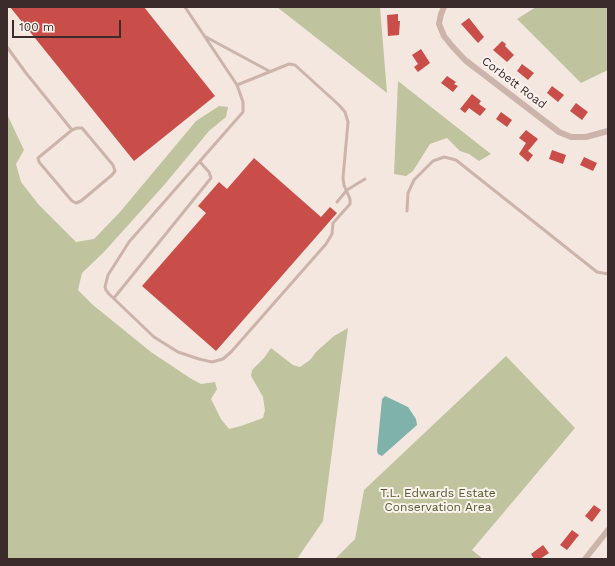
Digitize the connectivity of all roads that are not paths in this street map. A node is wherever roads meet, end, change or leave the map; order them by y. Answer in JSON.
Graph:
{"nodes":[{"id":1,"x":185,"y":7,"type":"edge"},
{"id":2,"x":444,"y":7,"type":"edge"},
{"id":3,"x":204,"y":36,"type":"junction"},
{"id":4,"x":7,"y":47,"type":"edge"},
{"id":5,"x":269,"y":71,"type":"junction"},
{"id":6,"x":237,"y":85,"type":"junction"},
{"id":7,"x":72,"y":130,"type":"junction"},
{"id":8,"x":608,"y":131,"type":"edge"},
{"id":9,"x":200,"y":162,"type":"junction"},
{"id":10,"x":365,"y":179,"type":"dead end"},
{"id":11,"x":348,"y":190,"type":"junction"},
{"id":12,"x":337,"y":202,"type":"dead end"},
{"id":13,"x":407,"y":211,"type":"dead end"},
{"id":14,"x":608,"y":274,"type":"edge"},
{"id":15,"x":114,"y":298,"type":"junction"},
{"id":16,"x":608,"y":530,"type":"edge"},
{"id":17,"x":585,"y":559,"type":"edge"}],
"edges":[{"from":1,"to":3,"type":"lane"},
{"from":2,"to":8,"type":"street","name":"Corbett Road"},
{"from":3,"to":5,"type":"lane"},
{"from":3,"to":6,"type":"lane"},
{"from":4,"to":7,"type":"lane"},
{"from":5,"to":6,"type":"lane"},
{"from":5,"to":11,"type":"lane"},
{"from":6,"to":9,"type":"lane"},
{"from":7,"to":7,"type":"lane"},
{"from":9,"to":15,"type":"lane"},
{"from":9,"to":15,"type":"lane"},
{"from":10,"to":11,"type":"lane"},
{"from":11,"to":12,"type":"lane"},
{"from":11,"to":15,"type":"lane"},
{"from":13,"to":14,"type":"lane"},
{"from":16,"to":17,"type":"street"}]}
